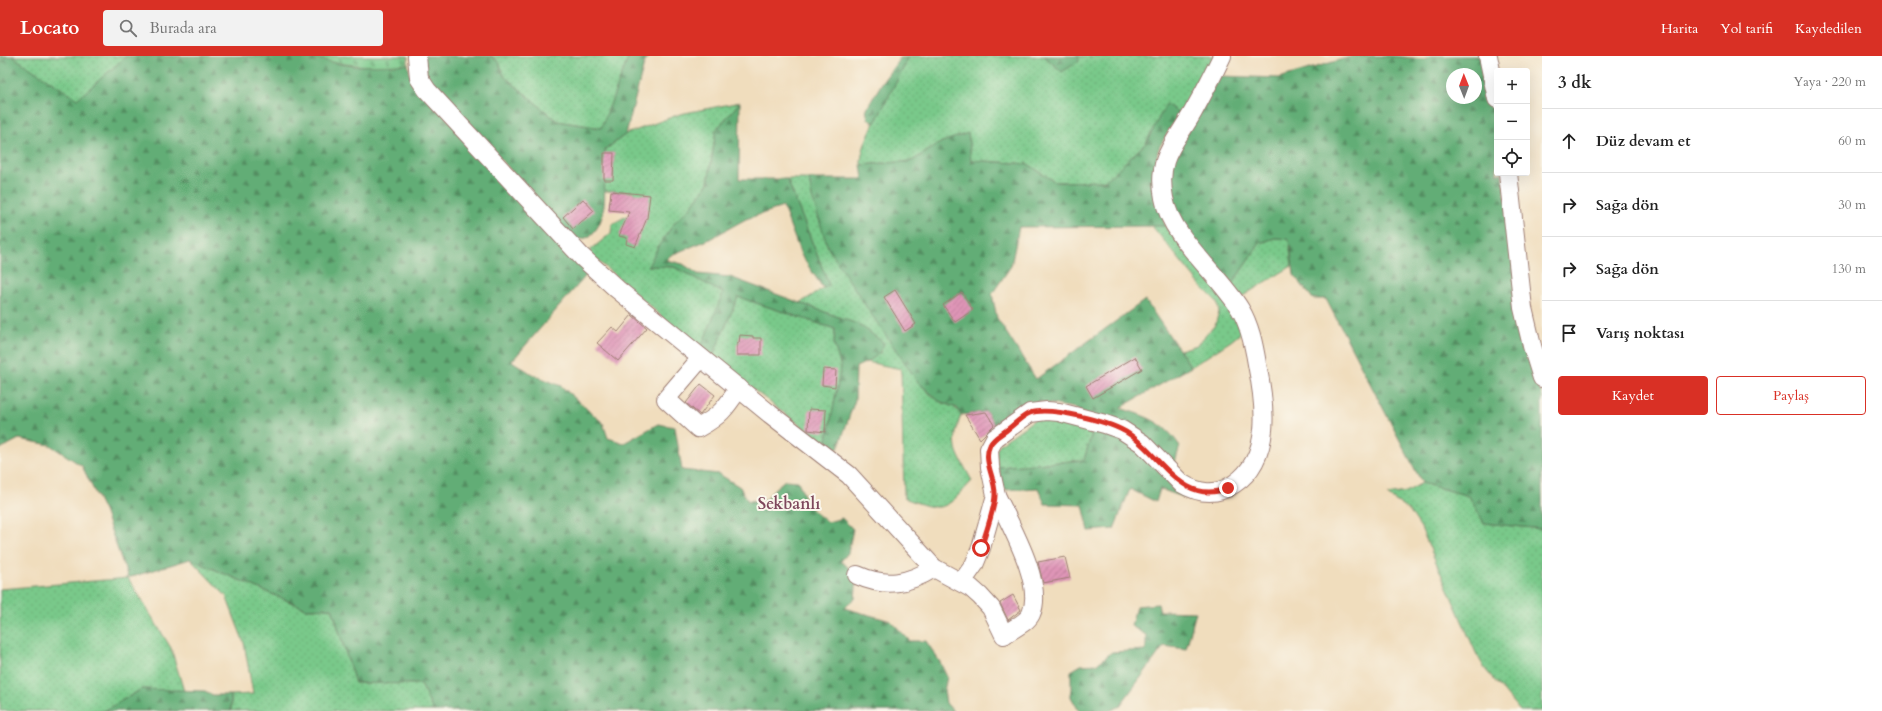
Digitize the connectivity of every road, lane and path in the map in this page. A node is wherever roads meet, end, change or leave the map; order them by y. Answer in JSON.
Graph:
{"nodes":[{"id":1,"x":417,"y":56,"type":"edge"},
{"id":2,"x":1222,"y":56,"type":"edge"},
{"id":3,"x":1488,"y":56,"type":"edge"},
{"id":4,"x":1494,"y":85,"type":"edge"},
{"id":5,"x":1508,"y":176,"type":"edge"},
{"id":6,"x":701,"y":358,"type":"junction"},
{"id":7,"x":1542,"y":378,"type":"edge"},
{"id":8,"x":739,"y":388,"type":"junction"},
{"id":9,"x":996,"y":495,"type":"junction"},
{"id":10,"x":934,"y":568,"type":"junction"},
{"id":11,"x":857,"y":575,"type":"dead end"},
{"id":12,"x":962,"y":582,"type":"junction"}],
"edges":[{"from":1,"to":6,"type":"street"},
{"from":2,"to":9,"type":"street"},
{"from":3,"to":4,"type":"street"},
{"from":5,"to":7,"type":"street"},
{"from":6,"to":8,"type":"street"},
{"from":6,"to":8,"type":"street"},
{"from":8,"to":10,"type":"street"},
{"from":9,"to":12,"type":"street"},
{"from":9,"to":12,"type":"street"},
{"from":10,"to":11,"type":"street"},
{"from":10,"to":12,"type":"street"}]}
